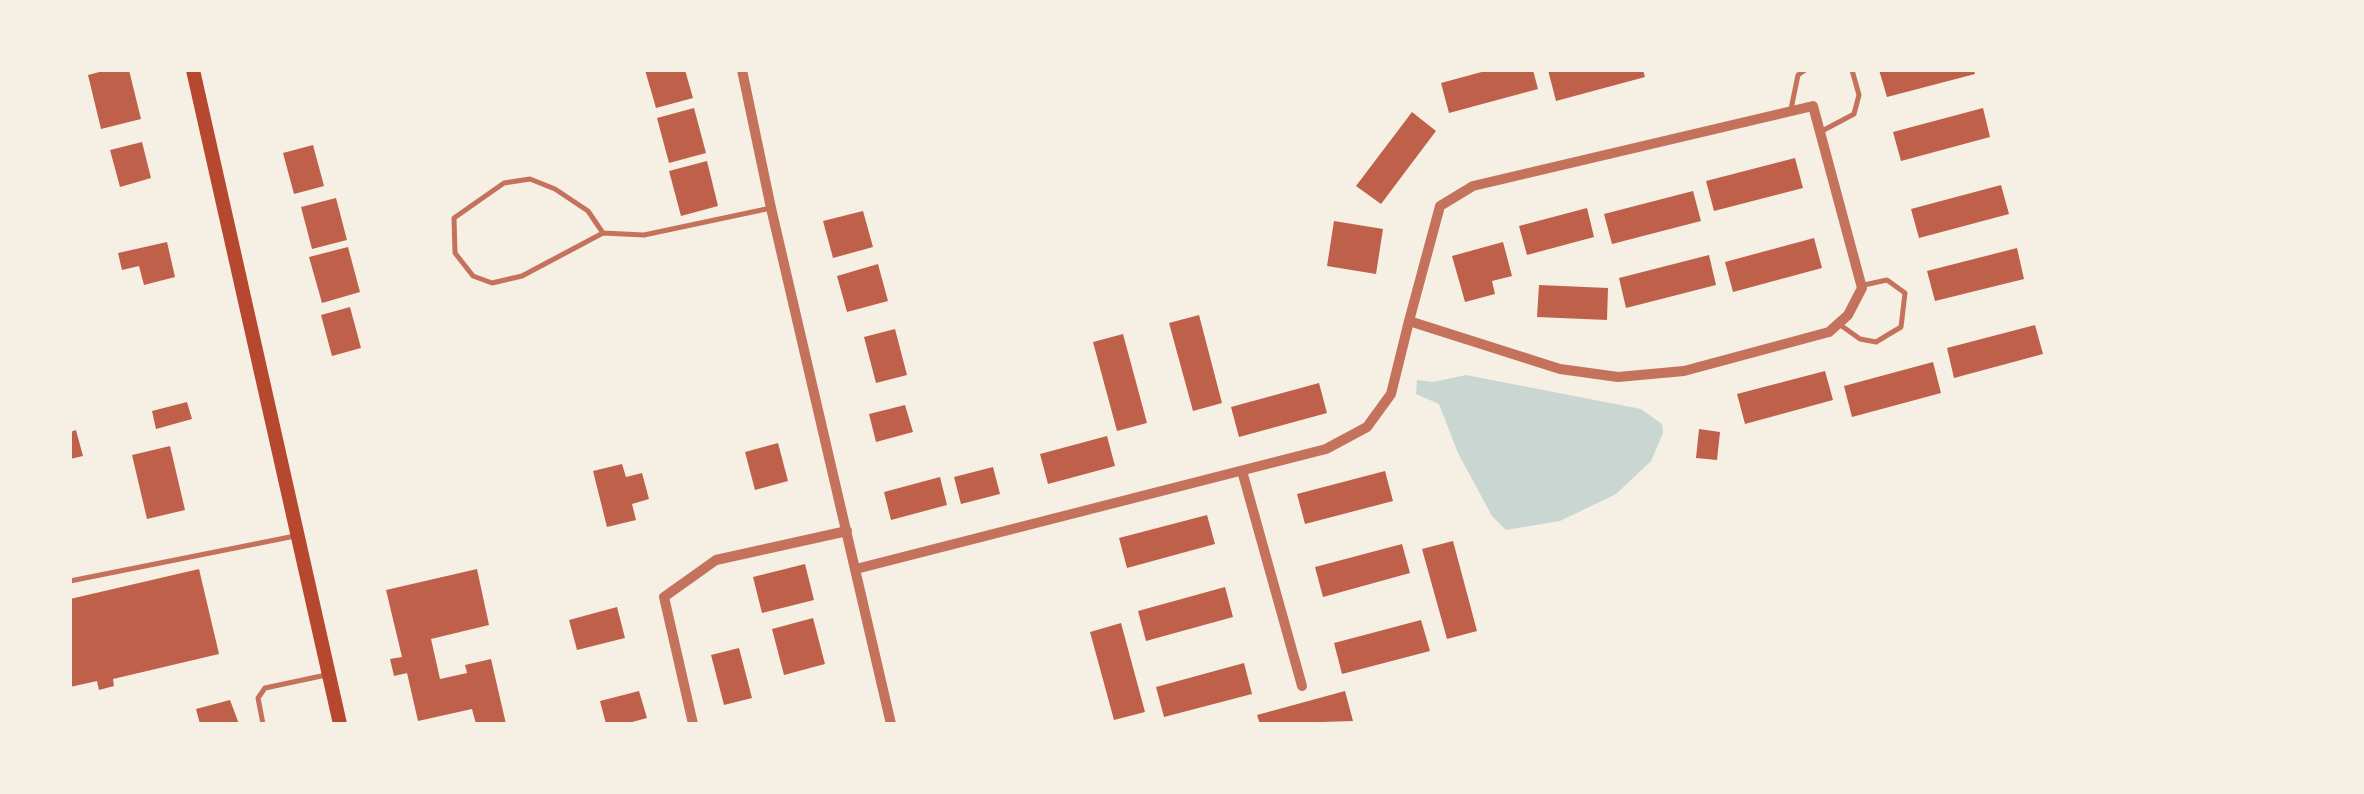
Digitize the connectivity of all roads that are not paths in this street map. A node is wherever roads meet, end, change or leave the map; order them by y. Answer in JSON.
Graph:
{"nodes":[{"id":1,"x":193,"y":70,"type":"edge"},
{"id":2,"x":742,"y":70,"type":"edge"},
{"id":3,"x":1805,"y":70,"type":"edge"},
{"id":4,"x":1852,"y":70,"type":"edge"},
{"id":5,"x":1790,"y":112,"type":"junction"},
{"id":6,"x":1820,"y":132,"type":"junction"},
{"id":7,"x":771,"y":208,"type":"junction"},
{"id":8,"x":603,"y":233,"type":"junction"},
{"id":9,"x":1861,"y":286,"type":"junction"},
{"id":10,"x":1409,"y":321,"type":"junction"},
{"id":11,"x":1839,"y":324,"type":"junction"},
{"id":12,"x":1242,"y":471,"type":"junction"},
{"id":13,"x":847,"y":531,"type":"junction"},
{"id":14,"x":298,"y":535,"type":"junction"},
{"id":15,"x":856,"y":569,"type":"junction"},
{"id":16,"x":70,"y":582,"type":"edge"},
{"id":17,"x":329,"y":674,"type":"junction"},
{"id":18,"x":1302,"y":686,"type":"dead end"},
{"id":19,"x":263,"y":724,"type":"edge"},
{"id":20,"x":340,"y":724,"type":"edge"},
{"id":21,"x":693,"y":724,"type":"edge"},
{"id":22,"x":891,"y":724,"type":"edge"}],
"edges":[{"from":1,"to":14,"type":"main road"},
{"from":2,"to":7,"type":"street"},
{"from":3,"to":5,"type":"lane"},
{"from":4,"to":6,"type":"lane"},
{"from":5,"to":6,"type":"street"},
{"from":5,"to":10,"type":"street"},
{"from":6,"to":9,"type":"street"},
{"from":7,"to":8,"type":"lane"},
{"from":7,"to":13,"type":"street"},
{"from":8,"to":8,"type":"lane"},
{"from":9,"to":11,"type":"street"},
{"from":9,"to":11,"type":"lane"},
{"from":10,"to":11,"type":"street"},
{"from":10,"to":12,"type":"street"},
{"from":12,"to":15,"type":"street"},
{"from":12,"to":18,"type":"street"},
{"from":13,"to":15,"type":"street"},
{"from":13,"to":21,"type":"street"},
{"from":14,"to":16,"type":"lane"},
{"from":14,"to":17,"type":"main road"},
{"from":15,"to":22,"type":"street"},
{"from":17,"to":19,"type":"lane"},
{"from":17,"to":20,"type":"main road"}]}
